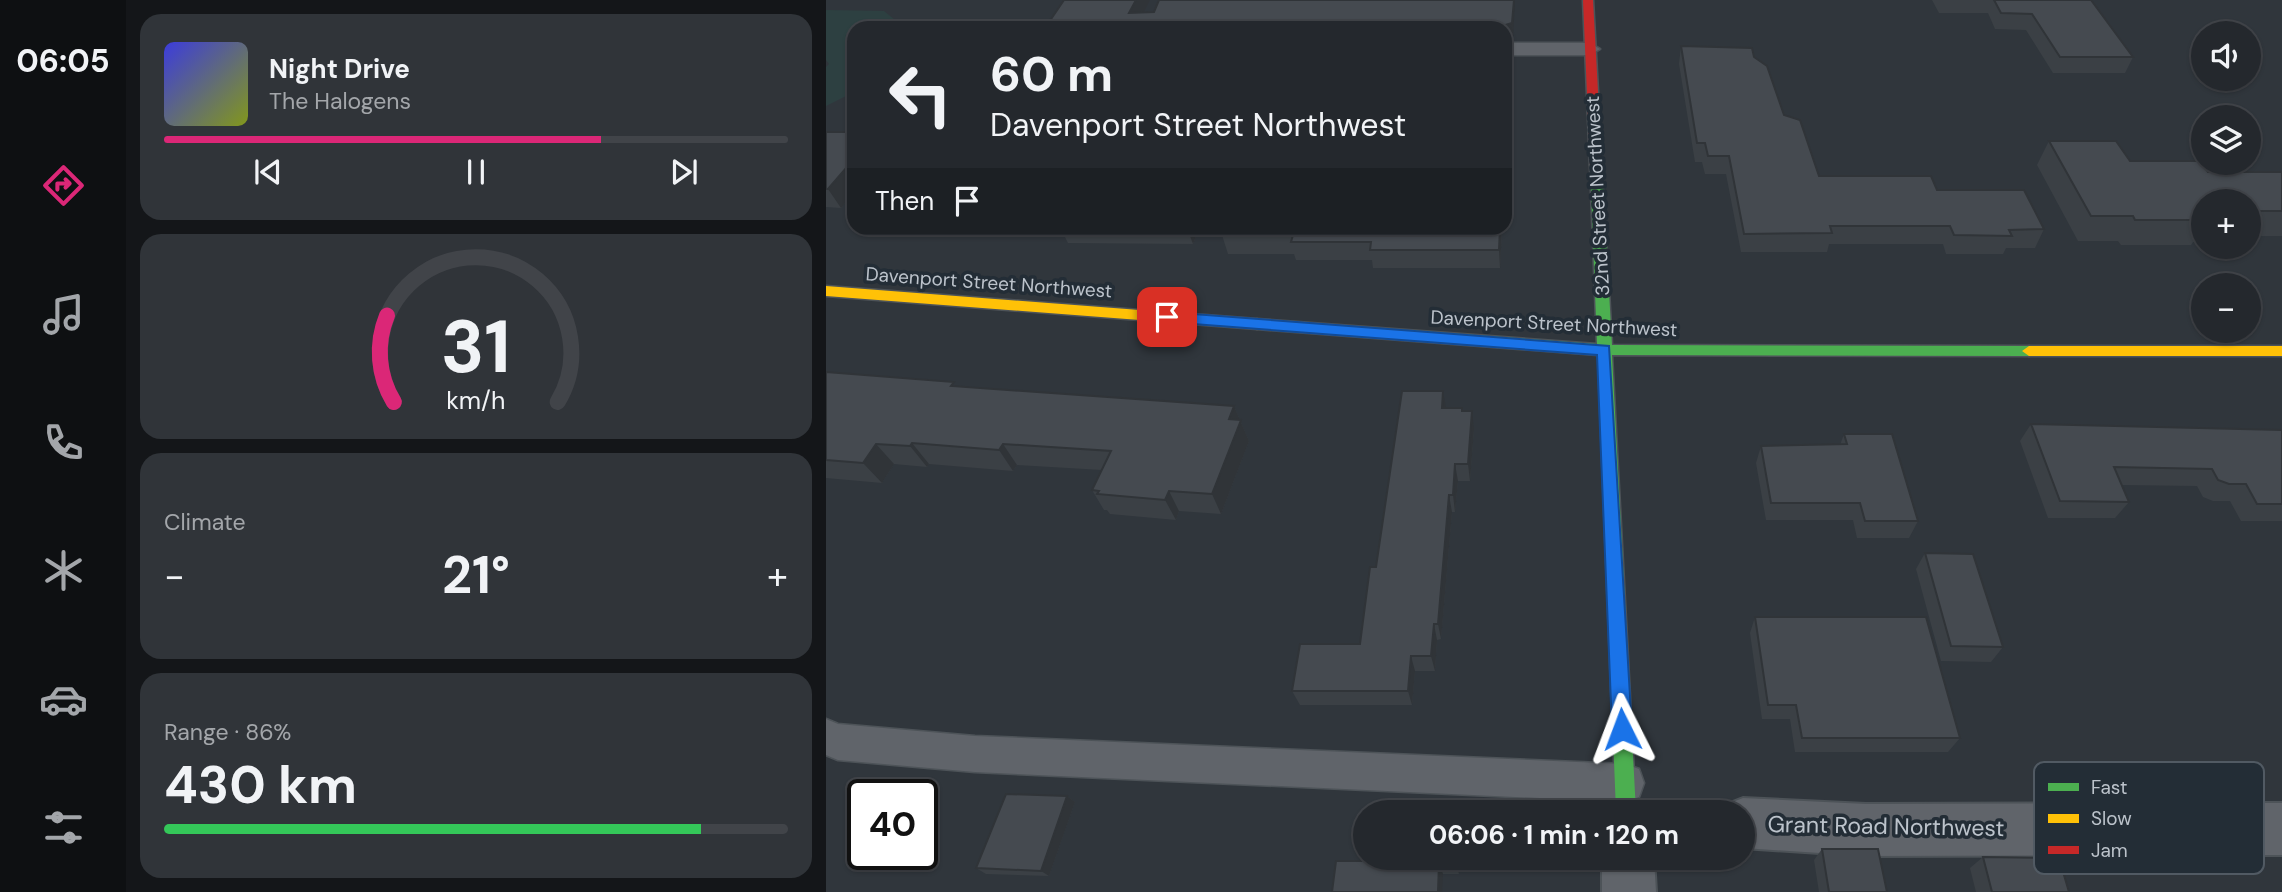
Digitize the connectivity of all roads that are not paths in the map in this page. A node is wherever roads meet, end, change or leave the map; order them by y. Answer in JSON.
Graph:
{"nodes":[{"id":1,"x":1588,"y":0,"type":"edge"},
{"id":2,"x":1512,"y":49,"type":"edge"},
{"id":3,"x":1590,"y":49,"type":"junction"},
{"id":4,"x":826,"y":291,"type":"edge"},
{"id":5,"x":1604,"y":350,"type":"junction"},
{"id":6,"x":2282,"y":351,"type":"edge"},
{"id":7,"x":826,"y":737,"type":"edge"},
{"id":8,"x":1625,"y":797,"type":"edge"},
{"id":9,"x":1755,"y":824,"type":"edge"},
{"id":10,"x":2264,"y":829,"type":"edge"},
{"id":11,"x":2282,"y":829,"type":"edge"},
{"id":12,"x":2034,"y":830,"type":"edge"},
{"id":13,"x":1628,"y":870,"type":"edge"},
{"id":14,"x":1629,"y":892,"type":"edge"}],
"edges":[{"from":1,"to":3,"type":"street","name":"32nd Street Northwest"},
{"from":2,"to":3,"type":"lane"},
{"from":3,"to":5,"type":"street","name":"32nd Street Northwest"},
{"from":4,"to":5,"type":"street","name":"Davenport Street Northwest"},
{"from":5,"to":6,"type":"street","name":"Davenport Street Northwest"},
{"from":5,"to":8,"type":"street","name":"32nd Street Northwest"},
{"from":7,"to":8,"type":"lane"},
{"from":9,"to":12,"type":"street","name":"Grant Road Northwest"},
{"from":10,"to":11,"type":"street","name":"Grant Road Northwest"},
{"from":13,"to":14,"type":"street"}]}
